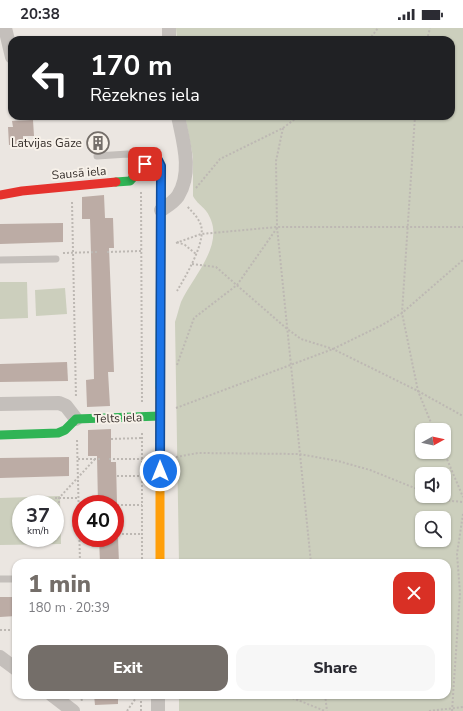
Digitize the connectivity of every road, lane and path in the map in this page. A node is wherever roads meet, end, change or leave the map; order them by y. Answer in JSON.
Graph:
{"nodes":[{"id":1,"x":5,"y":28,"type":"edge"},
{"id":2,"x":8,"y":40,"type":"edge"},
{"id":3,"x":179,"y":120,"type":"edge"},
{"id":4,"x":294,"y":120,"type":"edge"},
{"id":5,"x":415,"y":120,"type":"edge"},
{"id":6,"x":284,"y":128,"type":"junction"},
{"id":7,"x":97,"y":156,"type":"dead end"},
{"id":8,"x":151,"y":157,"type":"junction"},
{"id":9,"x":193,"y":192,"type":"dead end"},
{"id":10,"x":0,"y":195,"type":"edge"},
{"id":11,"x":178,"y":197,"type":"junction"},
{"id":12,"x":142,"y":202,"type":"dead end"},
{"id":13,"x":72,"y":208,"type":"dead end"},
{"id":14,"x":162,"y":210,"type":"junction"},
{"id":15,"x":277,"y":227,"type":"junction"},
{"id":16,"x":407,"y":228,"type":"junction"},
{"id":17,"x":463,"y":228,"type":"edge"},
{"id":18,"x":201,"y":234,"type":"junction"},
{"id":19,"x":177,"y":242,"type":"junction"},
{"id":20,"x":161,"y":250,"type":"junction"},
{"id":21,"x":142,"y":251,"type":"junction"},
{"id":22,"x":73,"y":252,"type":"junction"},
{"id":23,"x":98,"y":252,"type":"dead end"},
{"id":24,"x":107,"y":252,"type":"dead end"},
{"id":25,"x":196,"y":254,"type":"junction"},
{"id":26,"x":56,"y":259,"type":"joint"},
{"id":27,"x":0,"y":260,"type":"edge"},
{"id":28,"x":463,"y":260,"type":"edge"},
{"id":29,"x":192,"y":264,"type":"junction"},
{"id":30,"x":237,"y":285,"type":"junction"},
{"id":31,"x":175,"y":294,"type":"dead end"},
{"id":32,"x":402,"y":313,"type":"junction"},
{"id":33,"x":286,"y":328,"type":"junction"},
{"id":34,"x":333,"y":349,"type":"junction"},
{"id":35,"x":177,"y":366,"type":"dead end"},
{"id":36,"x":290,"y":366,"type":"junction"},
{"id":37,"x":418,"y":391,"type":"junction"},
{"id":38,"x":76,"y":403,"type":"dead end"},
{"id":39,"x":0,"y":404,"type":"edge"},
{"id":40,"x":160,"y":415,"type":"junction"},
{"id":41,"x":463,"y":416,"type":"edge"},
{"id":42,"x":142,"y":417,"type":"junction"},
{"id":43,"x":76,"y":419,"type":"junction"},
{"id":44,"x":431,"y":423,"type":"edge"},
{"id":45,"x":0,"y":435,"type":"edge"},
{"id":46,"x":77,"y":438,"type":"dead end"},
{"id":47,"x":142,"y":438,"type":"junction"},
{"id":48,"x":111,"y":439,"type":"dead end"},
{"id":49,"x":299,"y":454,"type":"junction"},
{"id":50,"x":160,"y":456,"type":"junction"},
{"id":51,"x":78,"y":459,"type":"junction"},
{"id":52,"x":94,"y":459,"type":"junction"},
{"id":53,"x":101,"y":459,"type":"dead end"},
{"id":54,"x":108,"y":459,"type":"dead end"},
{"id":55,"x":142,"y":459,"type":"junction"},
{"id":56,"x":447,"y":459,"type":"edge"},
{"id":57,"x":116,"y":476,"type":"dead end"},
{"id":58,"x":142,"y":476,"type":"junction"},
{"id":59,"x":78,"y":477,"type":"junction"},
{"id":60,"x":415,"y":488,"type":"edge"},
{"id":61,"x":62,"y":495,"type":"edge"},
{"id":62,"x":78,"y":495,"type":"edge"},
{"id":63,"x":463,"y":497,"type":"edge"},
{"id":64,"x":451,"y":501,"type":"edge"},
{"id":65,"x":463,"y":502,"type":"edge"},
{"id":66,"x":124,"y":505,"type":"edge"},
{"id":67,"x":142,"y":505,"type":"junction"},
{"id":68,"x":463,"y":514,"type":"edge"},
{"id":69,"x":124,"y":534,"type":"edge"},
{"id":70,"x":142,"y":534,"type":"junction"},
{"id":71,"x":80,"y":547,"type":"edge"},
{"id":72,"x":80,"y":559,"type":"edge"},
{"id":73,"x":142,"y":559,"type":"edge"},
{"id":74,"x":160,"y":559,"type":"edge"},
{"id":75,"x":311,"y":559,"type":"edge"},
{"id":76,"x":0,"y":579,"type":"edge"},
{"id":77,"x":12,"y":579,"type":"edge"},
{"id":78,"x":0,"y":630,"type":"edge"},
{"id":79,"x":12,"y":630,"type":"edge"},
{"id":80,"x":0,"y":657,"type":"edge"},
{"id":81,"x":12,"y":666,"type":"edge"},
{"id":82,"x":57,"y":699,"type":"edge"},
{"id":83,"x":137,"y":699,"type":"edge"},
{"id":84,"x":140,"y":699,"type":"edge"},
{"id":85,"x":158,"y":699,"type":"edge"},
{"id":86,"x":295,"y":699,"type":"edge"},
{"id":87,"x":325,"y":699,"type":"edge"},
{"id":88,"x":463,"y":707,"type":"edge"},
{"id":89,"x":452,"y":710,"type":"edge"},
{"id":90,"x":73,"y":711,"type":"edge"},
{"id":91,"x":127,"y":711,"type":"edge"},
{"id":92,"x":141,"y":711,"type":"edge"},
{"id":93,"x":158,"y":711,"type":"edge"},
{"id":94,"x":326,"y":711,"type":"edge"},
{"id":95,"x":429,"y":711,"type":"edge"}],
"edges":[{"from":1,"to":2,"type":"street"},
{"from":3,"to":11,"type":"street"},
{"from":4,"to":6,"type":"path"},
{"from":5,"to":16,"type":"path"},
{"from":6,"to":9,"type":"path"},
{"from":6,"to":15,"type":"path"},
{"from":7,"to":8,"type":"lane"},
{"from":8,"to":10,"type":"street","name":"Sausā iela"},
{"from":8,"to":14,"type":"street"},
{"from":11,"to":14,"type":"street"},
{"from":11,"to":18,"type":"path"},
{"from":12,"to":21,"type":"path"},
{"from":13,"to":22,"type":"path"},
{"from":14,"to":20,"type":"street"},
{"from":15,"to":16,"type":"path"},
{"from":15,"to":18,"type":"path"},
{"from":15,"to":30,"type":"path"},
{"from":15,"to":33,"type":"path"},
{"from":16,"to":17,"type":"path"},
{"from":16,"to":32,"type":"path"},
{"from":18,"to":19,"type":"path"},
{"from":18,"to":25,"type":"path"},
{"from":19,"to":20,"type":"path"},
{"from":19,"to":25,"type":"path"},
{"from":20,"to":40,"type":"street"},
{"from":21,"to":24,"type":"path"},
{"from":21,"to":42,"type":"path"},
{"from":22,"to":23,"type":"path"},
{"from":22,"to":26,"type":"path"},
{"from":22,"to":38,"type":"path"},
{"from":25,"to":29,"type":"path"},
{"from":26,"to":27,"type":"lane"},
{"from":28,"to":32,"type":"path"},
{"from":29,"to":30,"type":"path"},
{"from":29,"to":31,"type":"path"},
{"from":30,"to":33,"type":"path"},
{"from":30,"to":35,"type":"path"},
{"from":32,"to":34,"type":"path"},
{"from":32,"to":37,"type":"path"},
{"from":33,"to":34,"type":"path"},
{"from":33,"to":36,"type":"path"},
{"from":34,"to":36,"type":"path"},
{"from":34,"to":37,"type":"path"},
{"from":36,"to":40,"type":"path"},
{"from":36,"to":49,"type":"path"},
{"from":37,"to":41,"type":"path"},
{"from":37,"to":44,"type":"path"},
{"from":39,"to":43,"type":"street","name":"Telts iela"},
{"from":40,"to":42,"type":"street","name":"Telts iela"},
{"from":40,"to":50,"type":"street"},
{"from":42,"to":43,"type":"street","name":"Telts iela"},
{"from":42,"to":47,"type":"path"},
{"from":43,"to":45,"type":"street","name":"Telts iela"},
{"from":46,"to":51,"type":"path"},
{"from":47,"to":48,"type":"path"},
{"from":47,"to":55,"type":"path"},
{"from":49,"to":50,"type":"path"},
{"from":49,"to":60,"type":"path"},
{"from":49,"to":75,"type":"path"},
{"from":50,"to":74,"type":"street"},
{"from":51,"to":52,"type":"path"},
{"from":51,"to":59,"type":"path"},
{"from":52,"to":53,"type":"path"},
{"from":52,"to":59,"type":"path"},
{"from":54,"to":55,"type":"path"},
{"from":55,"to":58,"type":"path"},
{"from":56,"to":63,"type":"path"},
{"from":57,"to":58,"type":"path"},
{"from":58,"to":67,"type":"path"},
{"from":59,"to":61,"type":"path"},
{"from":59,"to":62,"type":"path"},
{"from":64,"to":65,"type":"path"},
{"from":66,"to":67,"type":"path"},
{"from":67,"to":70,"type":"path"},
{"from":68,"to":89,"type":"path"},
{"from":69,"to":70,"type":"path"},
{"from":70,"to":73,"type":"path"},
{"from":71,"to":72,"type":"path"},
{"from":76,"to":77,"type":"lane"},
{"from":78,"to":79,"type":"path"},
{"from":80,"to":81,"type":"street"},
{"from":82,"to":90,"type":"street"},
{"from":83,"to":91,"type":"path"},
{"from":84,"to":92,"type":"path"},
{"from":85,"to":93,"type":"street"},
{"from":86,"to":94,"type":"path"},
{"from":87,"to":94,"type":"path"},
{"from":88,"to":89,"type":"path"},
{"from":89,"to":95,"type":"path"}]}
